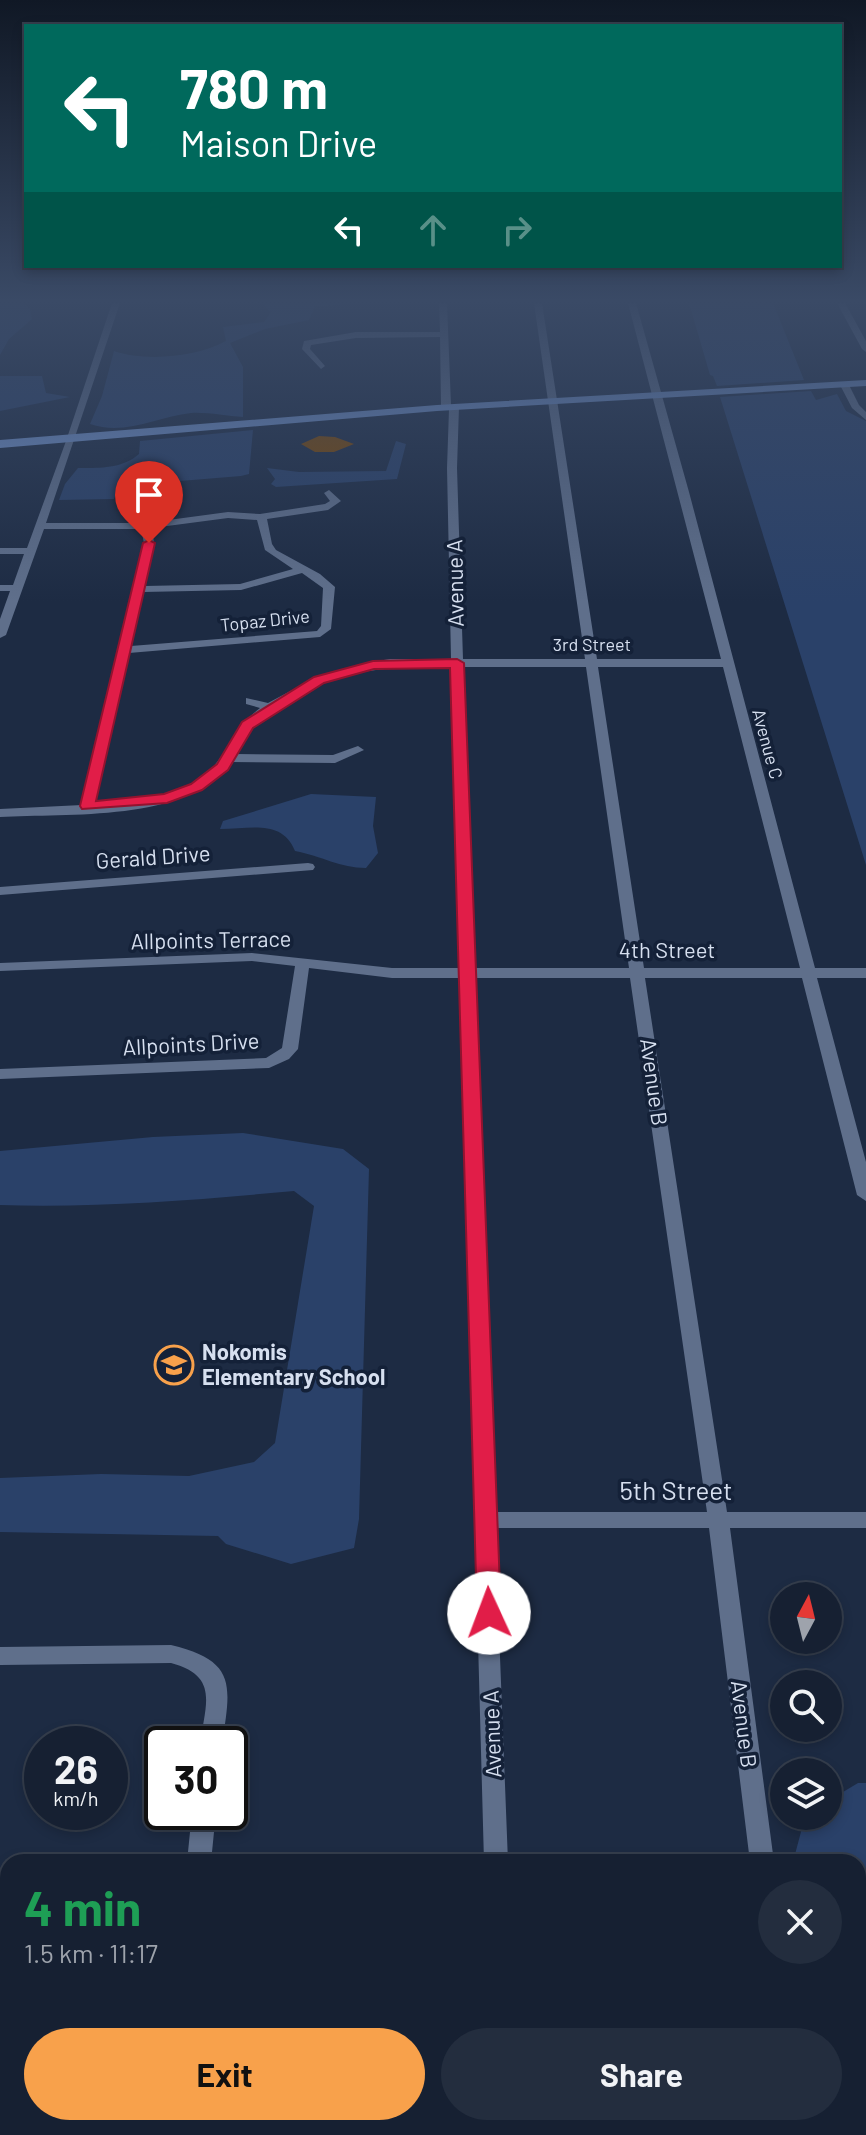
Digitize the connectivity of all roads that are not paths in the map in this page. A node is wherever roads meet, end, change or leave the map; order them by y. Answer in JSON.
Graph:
{"nodes":[{"id":1,"x":82,"y":403,"type":"edge"},
{"id":2,"x":450,"y":403,"type":"edge"},
{"id":3,"x":526,"y":403,"type":"edge"},
{"id":4,"x":554,"y":403,"type":"edge"},
{"id":5,"x":658,"y":403,"type":"edge"},
{"id":6,"x":450,"y":407,"type":"junction"},
{"id":7,"x":71,"y":441,"type":"junction"},
{"id":8,"x":0,"y":444,"type":"edge"},
{"id":9,"x":329,"y":493,"type":"dead end"},
{"id":10,"x":260,"y":517,"type":"junction"},
{"id":11,"x":40,"y":526,"type":"junction"},
{"id":12,"x":146,"y":526,"type":"junction"},
{"id":13,"x":0,"y":551,"type":"edge"},
{"id":14,"x":30,"y":551,"type":"junction"},
{"id":15,"x":301,"y":570,"type":"junction"},
{"id":16,"x":0,"y":588,"type":"edge"},
{"id":17,"x":16,"y":588,"type":"junction"},
{"id":18,"x":139,"y":589,"type":"junction"},
{"id":19,"x":0,"y":635,"type":"edge"},
{"id":20,"x":124,"y":650,"type":"junction"},
{"id":21,"x":457,"y":663,"type":"junction"},
{"id":22,"x":592,"y":663,"type":"junction"},
{"id":23,"x":727,"y":663,"type":"junction"},
{"id":24,"x":250,"y":701,"type":"dead end"},
{"id":25,"x":272,"y":708,"type":"junction"},
{"id":26,"x":358,"y":750,"type":"dead end"},
{"id":27,"x":229,"y":758,"type":"junction"},
{"id":28,"x":88,"y":806,"type":"junction"},
{"id":29,"x":0,"y":813,"type":"edge"},
{"id":30,"x":308,"y":867,"type":"dead end"},
{"id":31,"x":0,"y":891,"type":"edge"},
{"id":32,"x":303,"y":961,"type":"junction"},
{"id":33,"x":0,"y":967,"type":"edge"},
{"id":34,"x":638,"y":972,"type":"junction"},
{"id":35,"x":807,"y":972,"type":"junction"},
{"id":36,"x":469,"y":973,"type":"junction"},
{"id":37,"x":866,"y":973,"type":"edge"},
{"id":38,"x":0,"y":1074,"type":"edge"},
{"id":39,"x":866,"y":1195,"type":"edge"},
{"id":40,"x":718,"y":1519,"type":"junction"},
{"id":41,"x":486,"y":1520,"type":"junction"},
{"id":42,"x":866,"y":1520,"type":"edge"},
{"id":43,"x":0,"y":1656,"type":"edge"},
{"id":44,"x":213,"y":1726,"type":"edge"},
{"id":45,"x":202,"y":1830,"type":"edge"},
{"id":46,"x":200,"y":1854,"type":"edge"},
{"id":47,"x":496,"y":1854,"type":"edge"},
{"id":48,"x":761,"y":1854,"type":"edge"}],
"edges":[{"from":1,"to":7,"type":"street"},
{"from":2,"to":6,"type":"street","name":"Avenue A"},
{"from":3,"to":6,"type":"main road"},
{"from":4,"to":22,"type":"street","name":"Avenue B"},
{"from":5,"to":23,"type":"street","name":"Avenue C"},
{"from":6,"to":7,"type":"main road"},
{"from":6,"to":21,"type":"street","name":"Avenue A"},
{"from":7,"to":8,"type":"main road"},
{"from":7,"to":11,"type":"street"},
{"from":9,"to":10,"type":"street"},
{"from":10,"to":12,"type":"street"},
{"from":10,"to":15,"type":"street","name":"Topaz Drive"},
{"from":11,"to":12,"type":"street"},
{"from":11,"to":14,"type":"street"},
{"from":12,"to":18,"type":"street"},
{"from":13,"to":14,"type":"street"},
{"from":14,"to":17,"type":"street"},
{"from":15,"to":18,"type":"street"},
{"from":15,"to":20,"type":"street","name":"Topaz Drive"},
{"from":16,"to":17,"type":"street"},
{"from":17,"to":19,"type":"street"},
{"from":18,"to":20,"type":"street"},
{"from":20,"to":28,"type":"street"},
{"from":21,"to":22,"type":"street","name":"3rd Street"},
{"from":21,"to":25,"type":"street","name":"3rd Street"},
{"from":21,"to":36,"type":"street","name":"Avenue A"},
{"from":22,"to":23,"type":"street","name":"3rd Street"},
{"from":22,"to":34,"type":"street","name":"Avenue B"},
{"from":23,"to":35,"type":"street","name":"Avenue C"},
{"from":24,"to":25,"type":"street"},
{"from":25,"to":27,"type":"street","name":"3rd Street"},
{"from":26,"to":27,"type":"street"},
{"from":27,"to":28,"type":"street","name":"3rd Street"},
{"from":28,"to":29,"type":"street","name":"3rd Street"},
{"from":30,"to":31,"type":"street","name":"Gerald Drive"},
{"from":32,"to":33,"type":"street","name":"Allpoints Terrace"},
{"from":32,"to":36,"type":"street","name":"Allpoints Terrace"},
{"from":32,"to":38,"type":"street","name":"Allpoints Drive"},
{"from":34,"to":35,"type":"street","name":"4th Street"},
{"from":34,"to":36,"type":"street","name":"4th Street"},
{"from":34,"to":40,"type":"street","name":"Avenue B"},
{"from":35,"to":37,"type":"street","name":"4th Street"},
{"from":35,"to":39,"type":"street","name":"Avenue C"},
{"from":36,"to":41,"type":"street","name":"Avenue A"},
{"from":40,"to":41,"type":"street","name":"5th Street"},
{"from":40,"to":42,"type":"street","name":"5th Street"},
{"from":40,"to":48,"type":"street","name":"Avenue B"},
{"from":41,"to":47,"type":"street","name":"Avenue A"},
{"from":43,"to":44,"type":"street"},
{"from":45,"to":46,"type":"street"}]}
